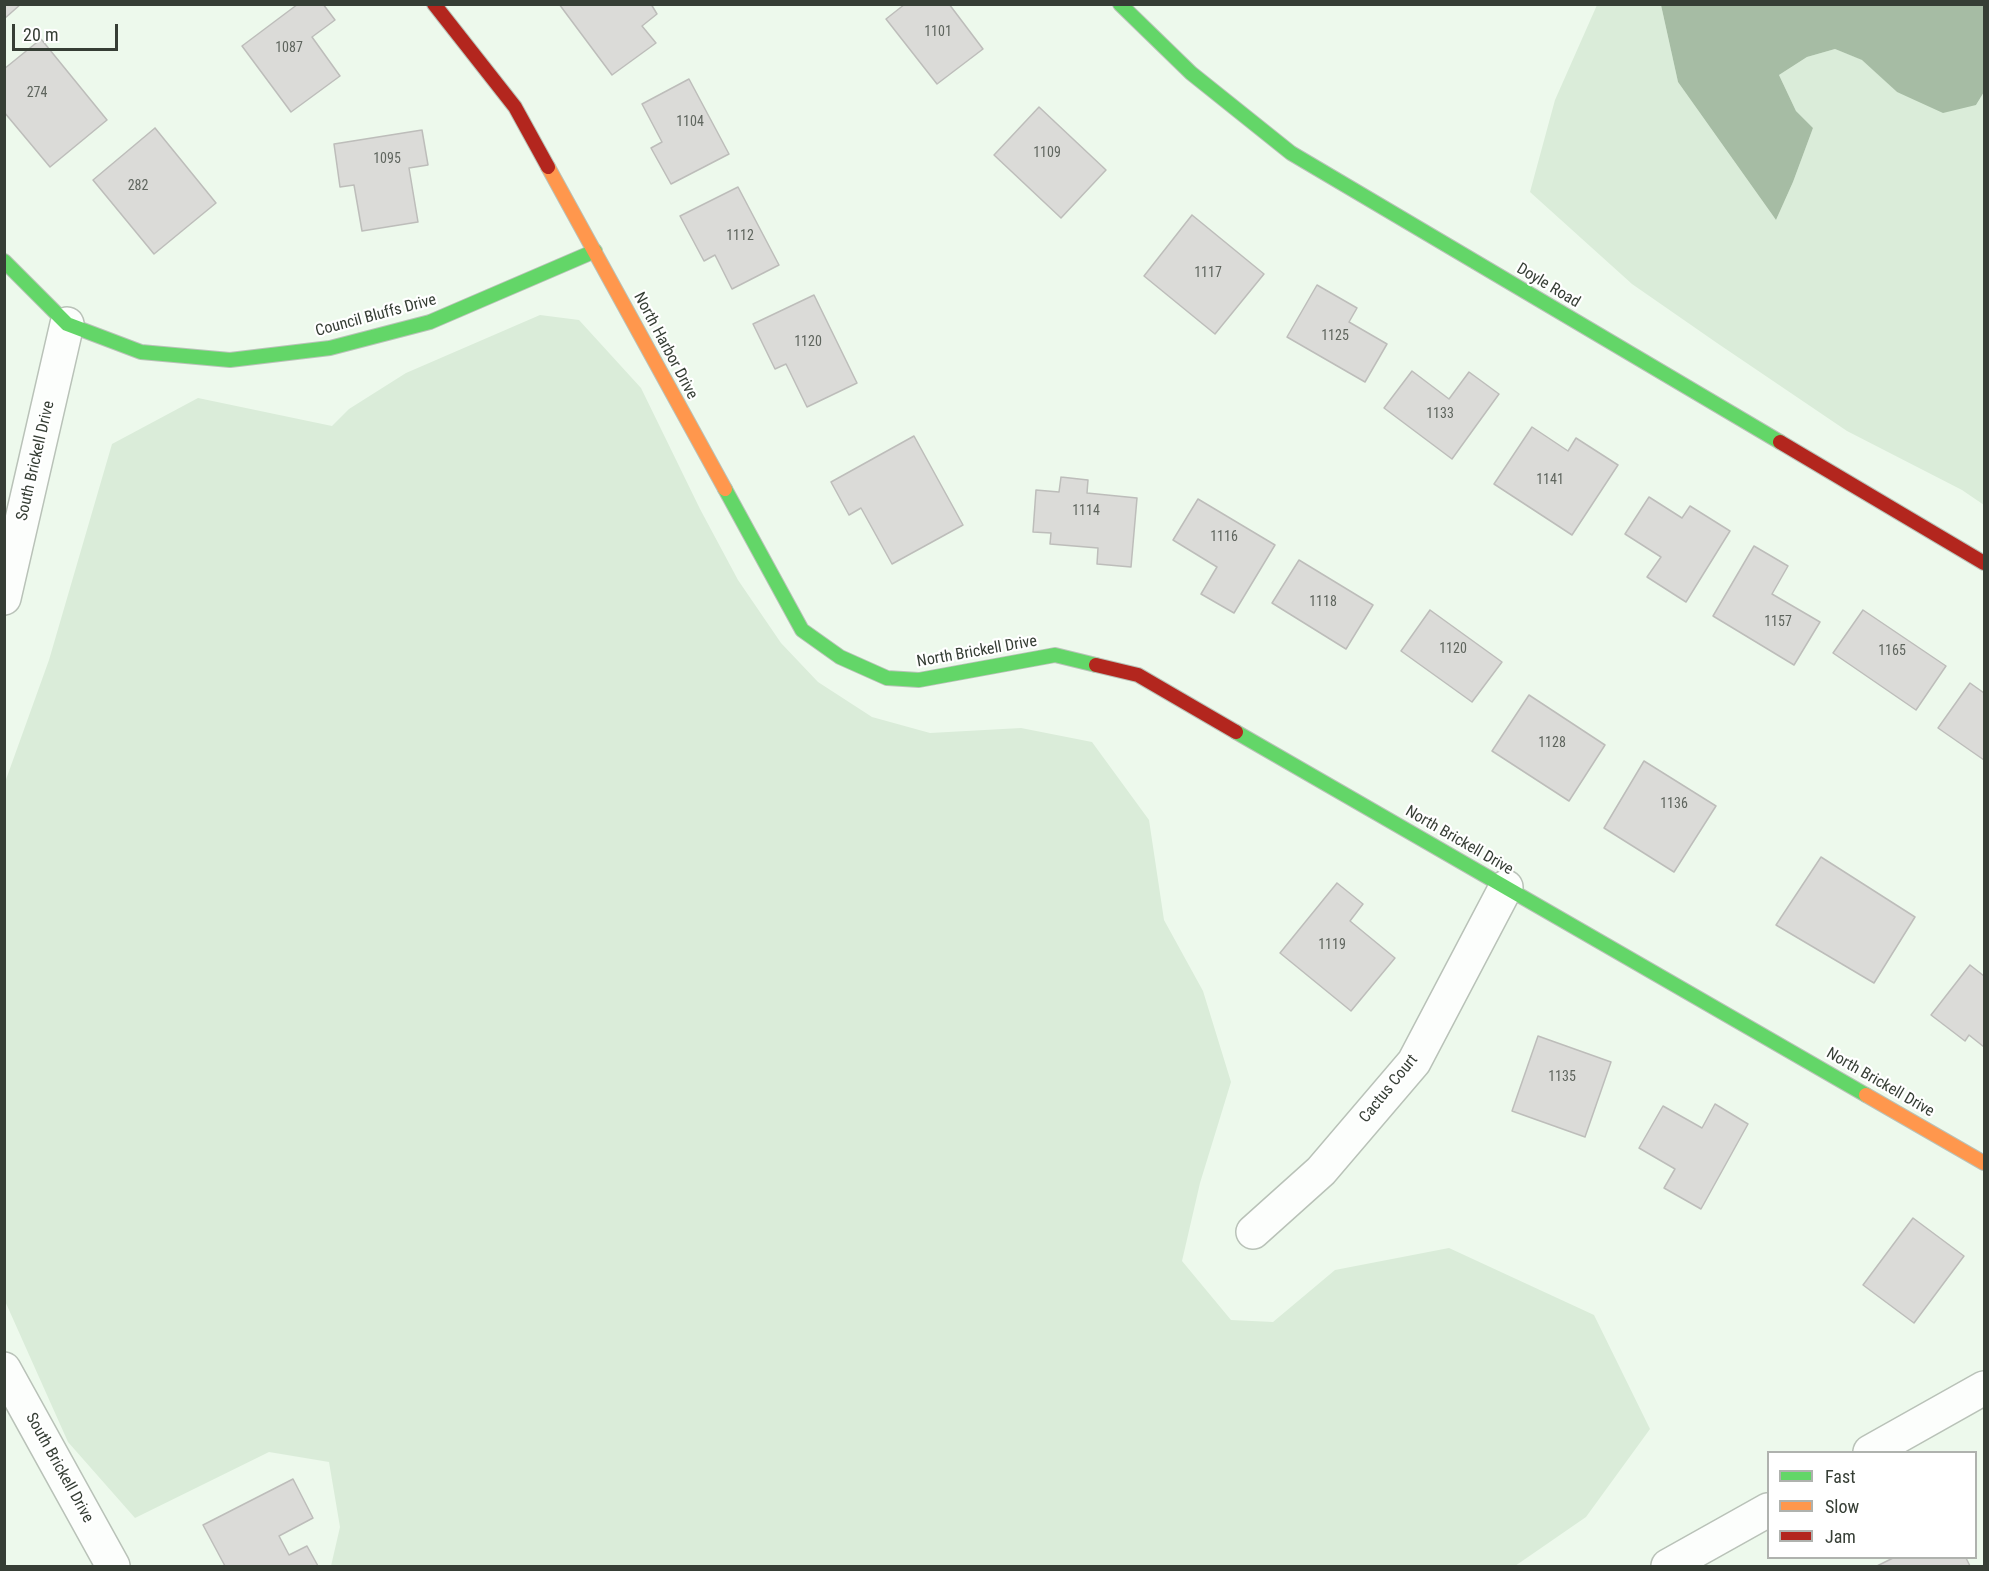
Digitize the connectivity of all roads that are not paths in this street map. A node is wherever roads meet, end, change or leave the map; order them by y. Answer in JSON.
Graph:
{"nodes":[{"id":1,"x":434,"y":4,"type":"edge"},
{"id":2,"x":1120,"y":4,"type":"edge"},
{"id":3,"x":595,"y":251,"type":"junction"},
{"id":4,"x":4,"y":261,"type":"edge"},
{"id":5,"x":67,"y":324,"type":"junction"},
{"id":6,"x":1984,"y":563,"type":"edge"},
{"id":7,"x":4,"y":598,"type":"edge"},
{"id":8,"x":887,"y":678,"type":"joint"},
{"id":9,"x":1506,"y":887,"type":"junction"},
{"id":10,"x":1984,"y":1163,"type":"edge"},
{"id":11,"x":1253,"y":1232,"type":"dead end"},
{"id":12,"x":4,"y":1369,"type":"edge"},
{"id":13,"x":1984,"y":1388,"type":"edge"},
{"id":14,"x":1872,"y":1451,"type":"edge"},
{"id":15,"x":1767,"y":1511,"type":"edge"},
{"id":16,"x":113,"y":1566,"type":"edge"},
{"id":17,"x":1668,"y":1566,"type":"edge"}],
"edges":[{"from":1,"to":3,"type":"street","name":"North Harbor Drive"},
{"from":2,"to":6,"type":"street","name":"Doyle Road"},
{"from":3,"to":5,"type":"street","name":"Council Bluffs Drive"},
{"from":3,"to":8,"type":"street","name":"North Harbor Drive"},
{"from":4,"to":5,"type":"street","name":"Council Bluffs Drive"},
{"from":5,"to":7,"type":"street","name":"South Brickell Drive"},
{"from":8,"to":9,"type":"street","name":"North Brickell Drive"},
{"from":9,"to":10,"type":"street","name":"North Brickell Drive"},
{"from":9,"to":11,"type":"street","name":"Cactus Court"},
{"from":12,"to":16,"type":"street","name":"South Brickell Drive"},
{"from":13,"to":14,"type":"street"},
{"from":15,"to":17,"type":"street"}]}
